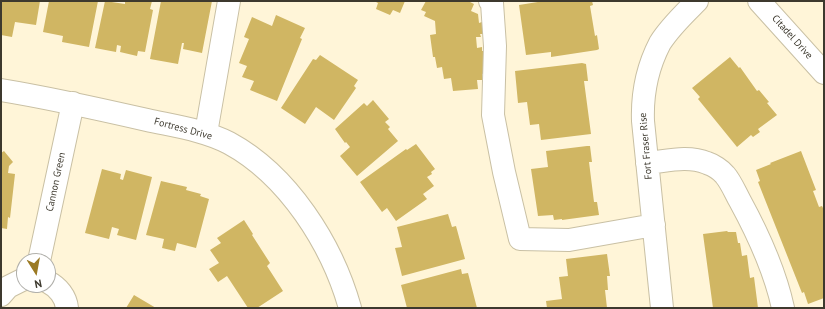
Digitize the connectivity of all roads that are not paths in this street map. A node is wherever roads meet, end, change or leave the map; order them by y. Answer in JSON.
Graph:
{"nodes":[{"id":1,"x":229,"y":1,"type":"edge"},
{"id":2,"x":490,"y":1,"type":"edge"},
{"id":3,"x":697,"y":1,"type":"edge"},
{"id":4,"x":759,"y":1,"type":"edge"},
{"id":5,"x":824,"y":73,"type":"edge"},
{"id":6,"x":1,"y":90,"type":"edge"},
{"id":7,"x":73,"y":103,"type":"junction"},
{"id":8,"x":206,"y":133,"type":"junction"},
{"id":9,"x":647,"y":163,"type":"junction"},
{"id":10,"x":654,"y":225,"type":"junction"},
{"id":11,"x":41,"y":253,"type":"edge"},
{"id":12,"x":16,"y":283,"type":"edge"},
{"id":13,"x":56,"y":287,"type":"edge"},
{"id":14,"x":1,"y":295,"type":"edge"},
{"id":15,"x":67,"y":308,"type":"edge"},
{"id":16,"x":350,"y":308,"type":"edge"},
{"id":17,"x":662,"y":308,"type":"edge"},
{"id":18,"x":783,"y":308,"type":"edge"}],
"edges":[{"from":1,"to":8,"type":"street"},
{"from":2,"to":10,"type":"street"},
{"from":3,"to":9,"type":"street","name":"Fort Fraser Rise"},
{"from":4,"to":5,"type":"street","name":"Citadel Drive"},
{"from":6,"to":7,"type":"street","name":"Fortress Drive"},
{"from":7,"to":8,"type":"street","name":"Fortress Drive"},
{"from":7,"to":11,"type":"street","name":"Cannon Green"},
{"from":8,"to":16,"type":"street","name":"Fortress Drive"},
{"from":9,"to":10,"type":"street","name":"Fort Fraser Rise"},
{"from":9,"to":18,"type":"street"},
{"from":10,"to":17,"type":"street","name":"Fort Fraser Rise"},
{"from":12,"to":14,"type":"street"},
{"from":13,"to":15,"type":"street"}]}
